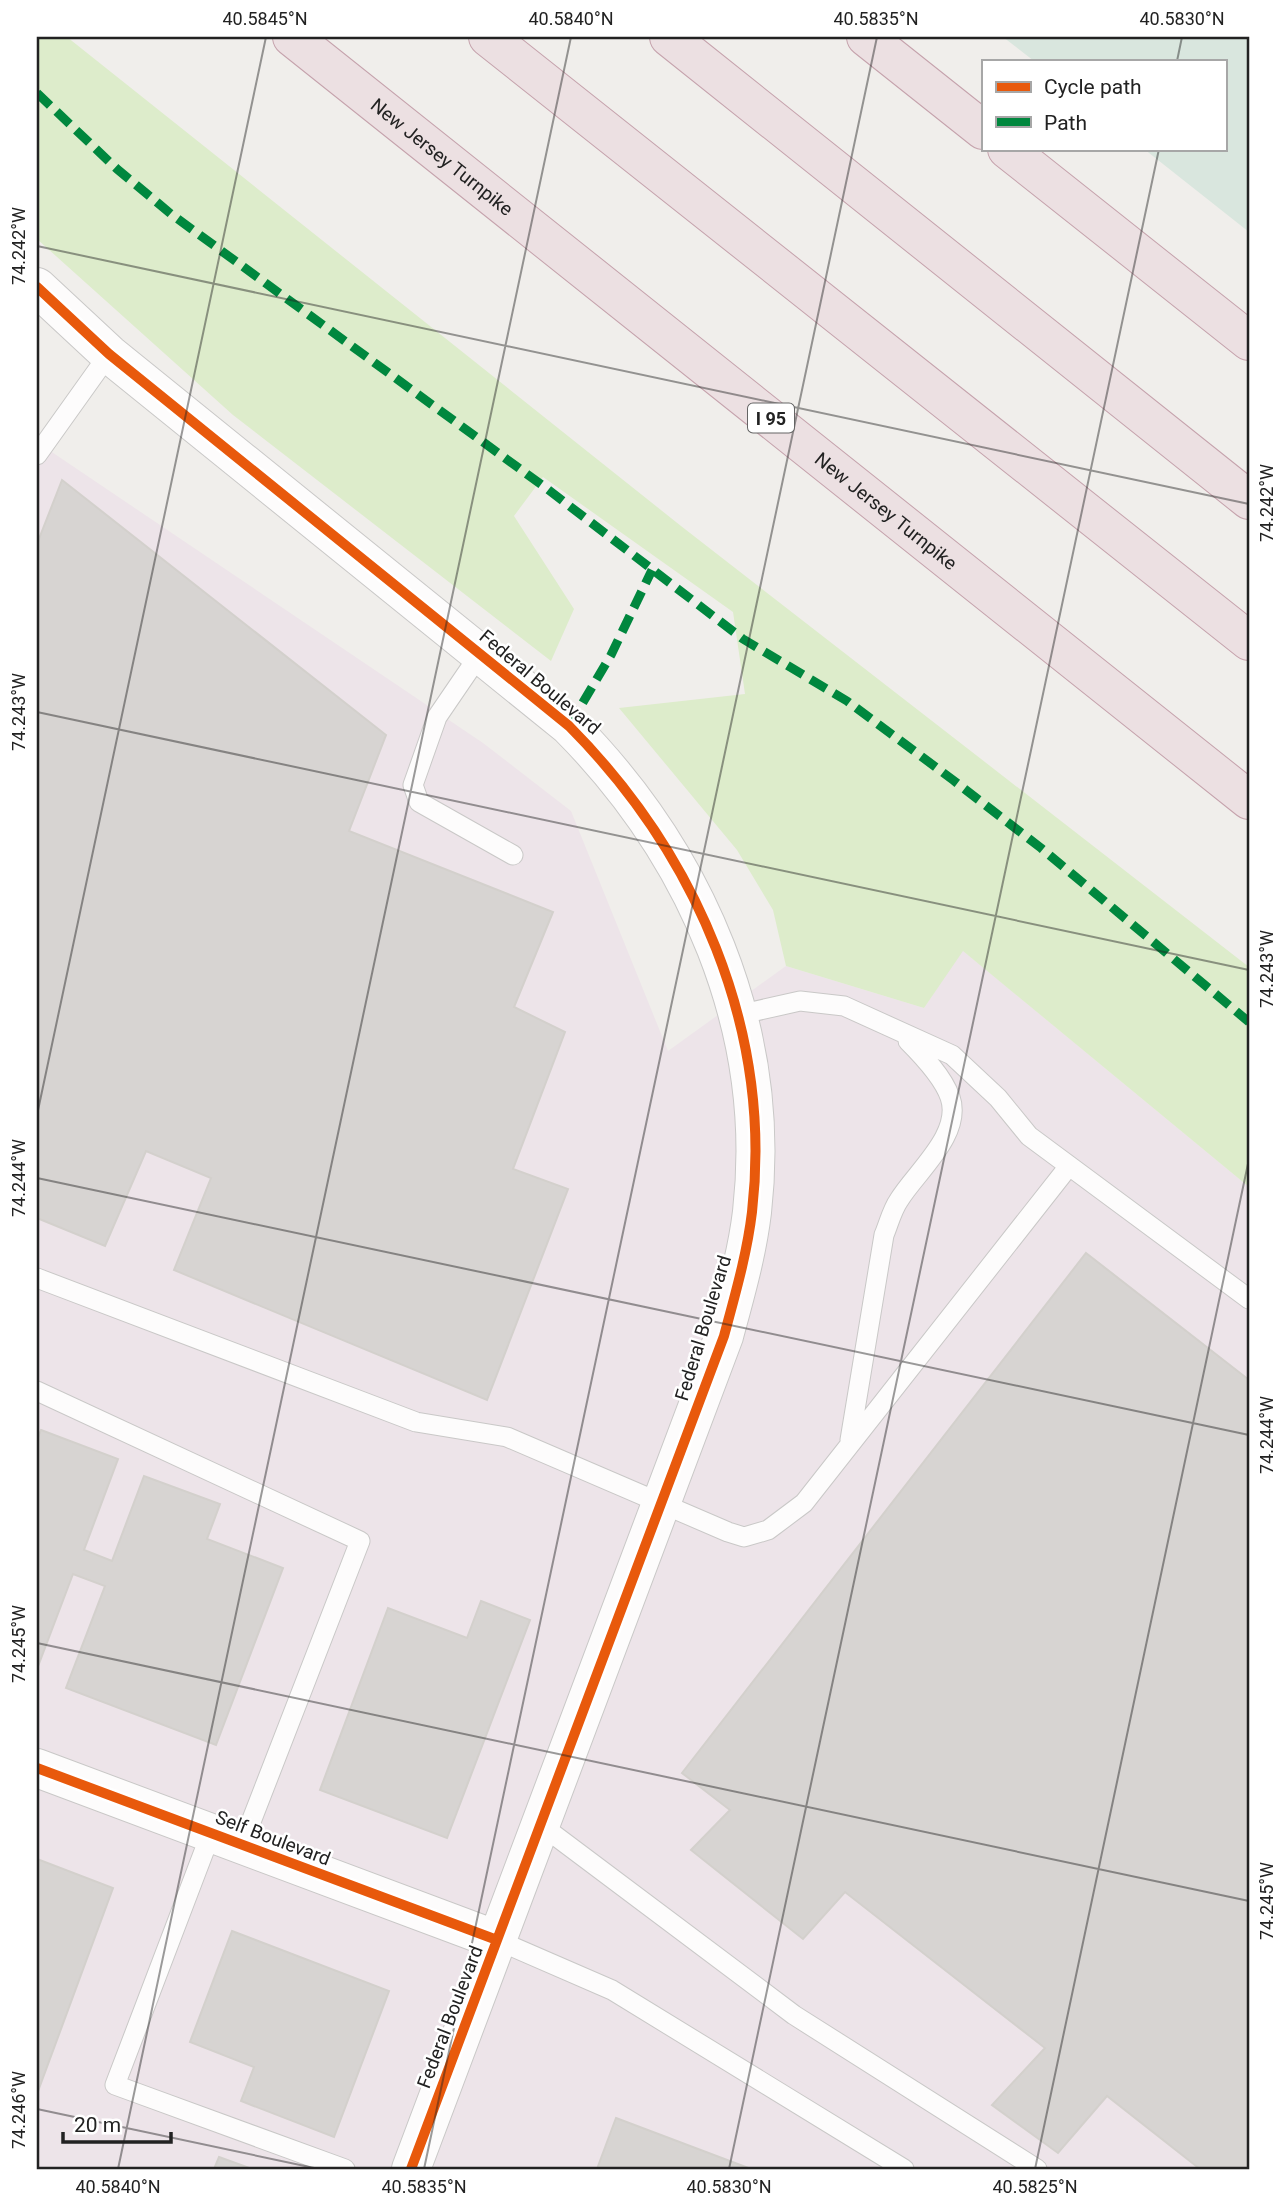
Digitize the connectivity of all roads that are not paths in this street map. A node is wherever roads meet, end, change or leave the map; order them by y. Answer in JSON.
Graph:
{"nodes":[{"id":1,"x":292,"y":37,"type":"edge"},
{"id":2,"x":488,"y":37,"type":"edge"},
{"id":3,"x":669,"y":37,"type":"edge"},
{"id":4,"x":866,"y":37,"type":"edge"},
{"id":5,"x":982,"y":129,"type":"edge"},
{"id":6,"x":1008,"y":150,"type":"edge"},
{"id":7,"x":37,"y":287,"type":"edge"},
{"id":8,"x":1249,"y":341,"type":"edge"},
{"id":9,"x":109,"y":354,"type":"junction"},
{"id":10,"x":37,"y":455,"type":"edge"},
{"id":11,"x":1249,"y":500,"type":"edge"},
{"id":12,"x":1249,"y":641,"type":"edge"},
{"id":13,"x":480,"y":654,"type":"junction"},
{"id":14,"x":1249,"y":800,"type":"edge"},
{"id":15,"x":513,"y":855,"type":"dead end"},
{"id":16,"x":738,"y":1015,"type":"junction"},
{"id":17,"x":900,"y":1033,"type":"junction"},
{"id":18,"x":1069,"y":1166,"type":"junction"},
{"id":19,"x":37,"y":1278,"type":"edge"},
{"id":20,"x":1249,"y":1299,"type":"edge"},
{"id":21,"x":37,"y":1391,"type":"edge"},
{"id":22,"x":849,"y":1444,"type":"junction"},
{"id":23,"x":661,"y":1506,"type":"junction"},
{"id":24,"x":37,"y":1768,"type":"edge"},
{"id":25,"x":541,"y":1825,"type":"junction"},
{"id":26,"x":226,"y":1839,"type":"junction"},
{"id":27,"x":497,"y":1940,"type":"junction"},
{"id":28,"x":345,"y":2169,"type":"edge"},
{"id":29,"x":411,"y":2169,"type":"edge"},
{"id":30,"x":904,"y":2169,"type":"edge"},
{"id":31,"x":1037,"y":2169,"type":"edge"}],
"edges":[{"from":1,"to":14,"type":"highway","name":"New Jersey Turnpike","number":"I 95"},
{"from":2,"to":12,"type":"highway"},
{"from":3,"to":11,"type":"highway"},
{"from":4,"to":5,"type":"highway"},
{"from":6,"to":8,"type":"highway"},
{"from":7,"to":9,"type":"street","name":"Federal Boulevard"},
{"from":9,"to":10,"type":"lane"},
{"from":9,"to":13,"type":"street","name":"Federal Boulevard"},
{"from":13,"to":15,"type":"lane"},
{"from":13,"to":16,"type":"street","name":"Federal Boulevard"},
{"from":16,"to":17,"type":"lane"},
{"from":16,"to":23,"type":"street","name":"Federal Boulevard"},
{"from":17,"to":18,"type":"lane"},
{"from":17,"to":22,"type":"lane"},
{"from":18,"to":20,"type":"lane"},
{"from":18,"to":22,"type":"lane"},
{"from":19,"to":23,"type":"lane"},
{"from":21,"to":26,"type":"lane"},
{"from":22,"to":23,"type":"lane"},
{"from":23,"to":25,"type":"street","name":"Federal Boulevard"},
{"from":24,"to":26,"type":"street","name":"Self Boulevard"},
{"from":25,"to":27,"type":"street","name":"Federal Boulevard"},
{"from":25,"to":31,"type":"lane"},
{"from":26,"to":27,"type":"street","name":"Self Boulevard"},
{"from":26,"to":28,"type":"lane"},
{"from":27,"to":29,"type":"street","name":"Federal Boulevard"},
{"from":27,"to":30,"type":"lane"}]}
